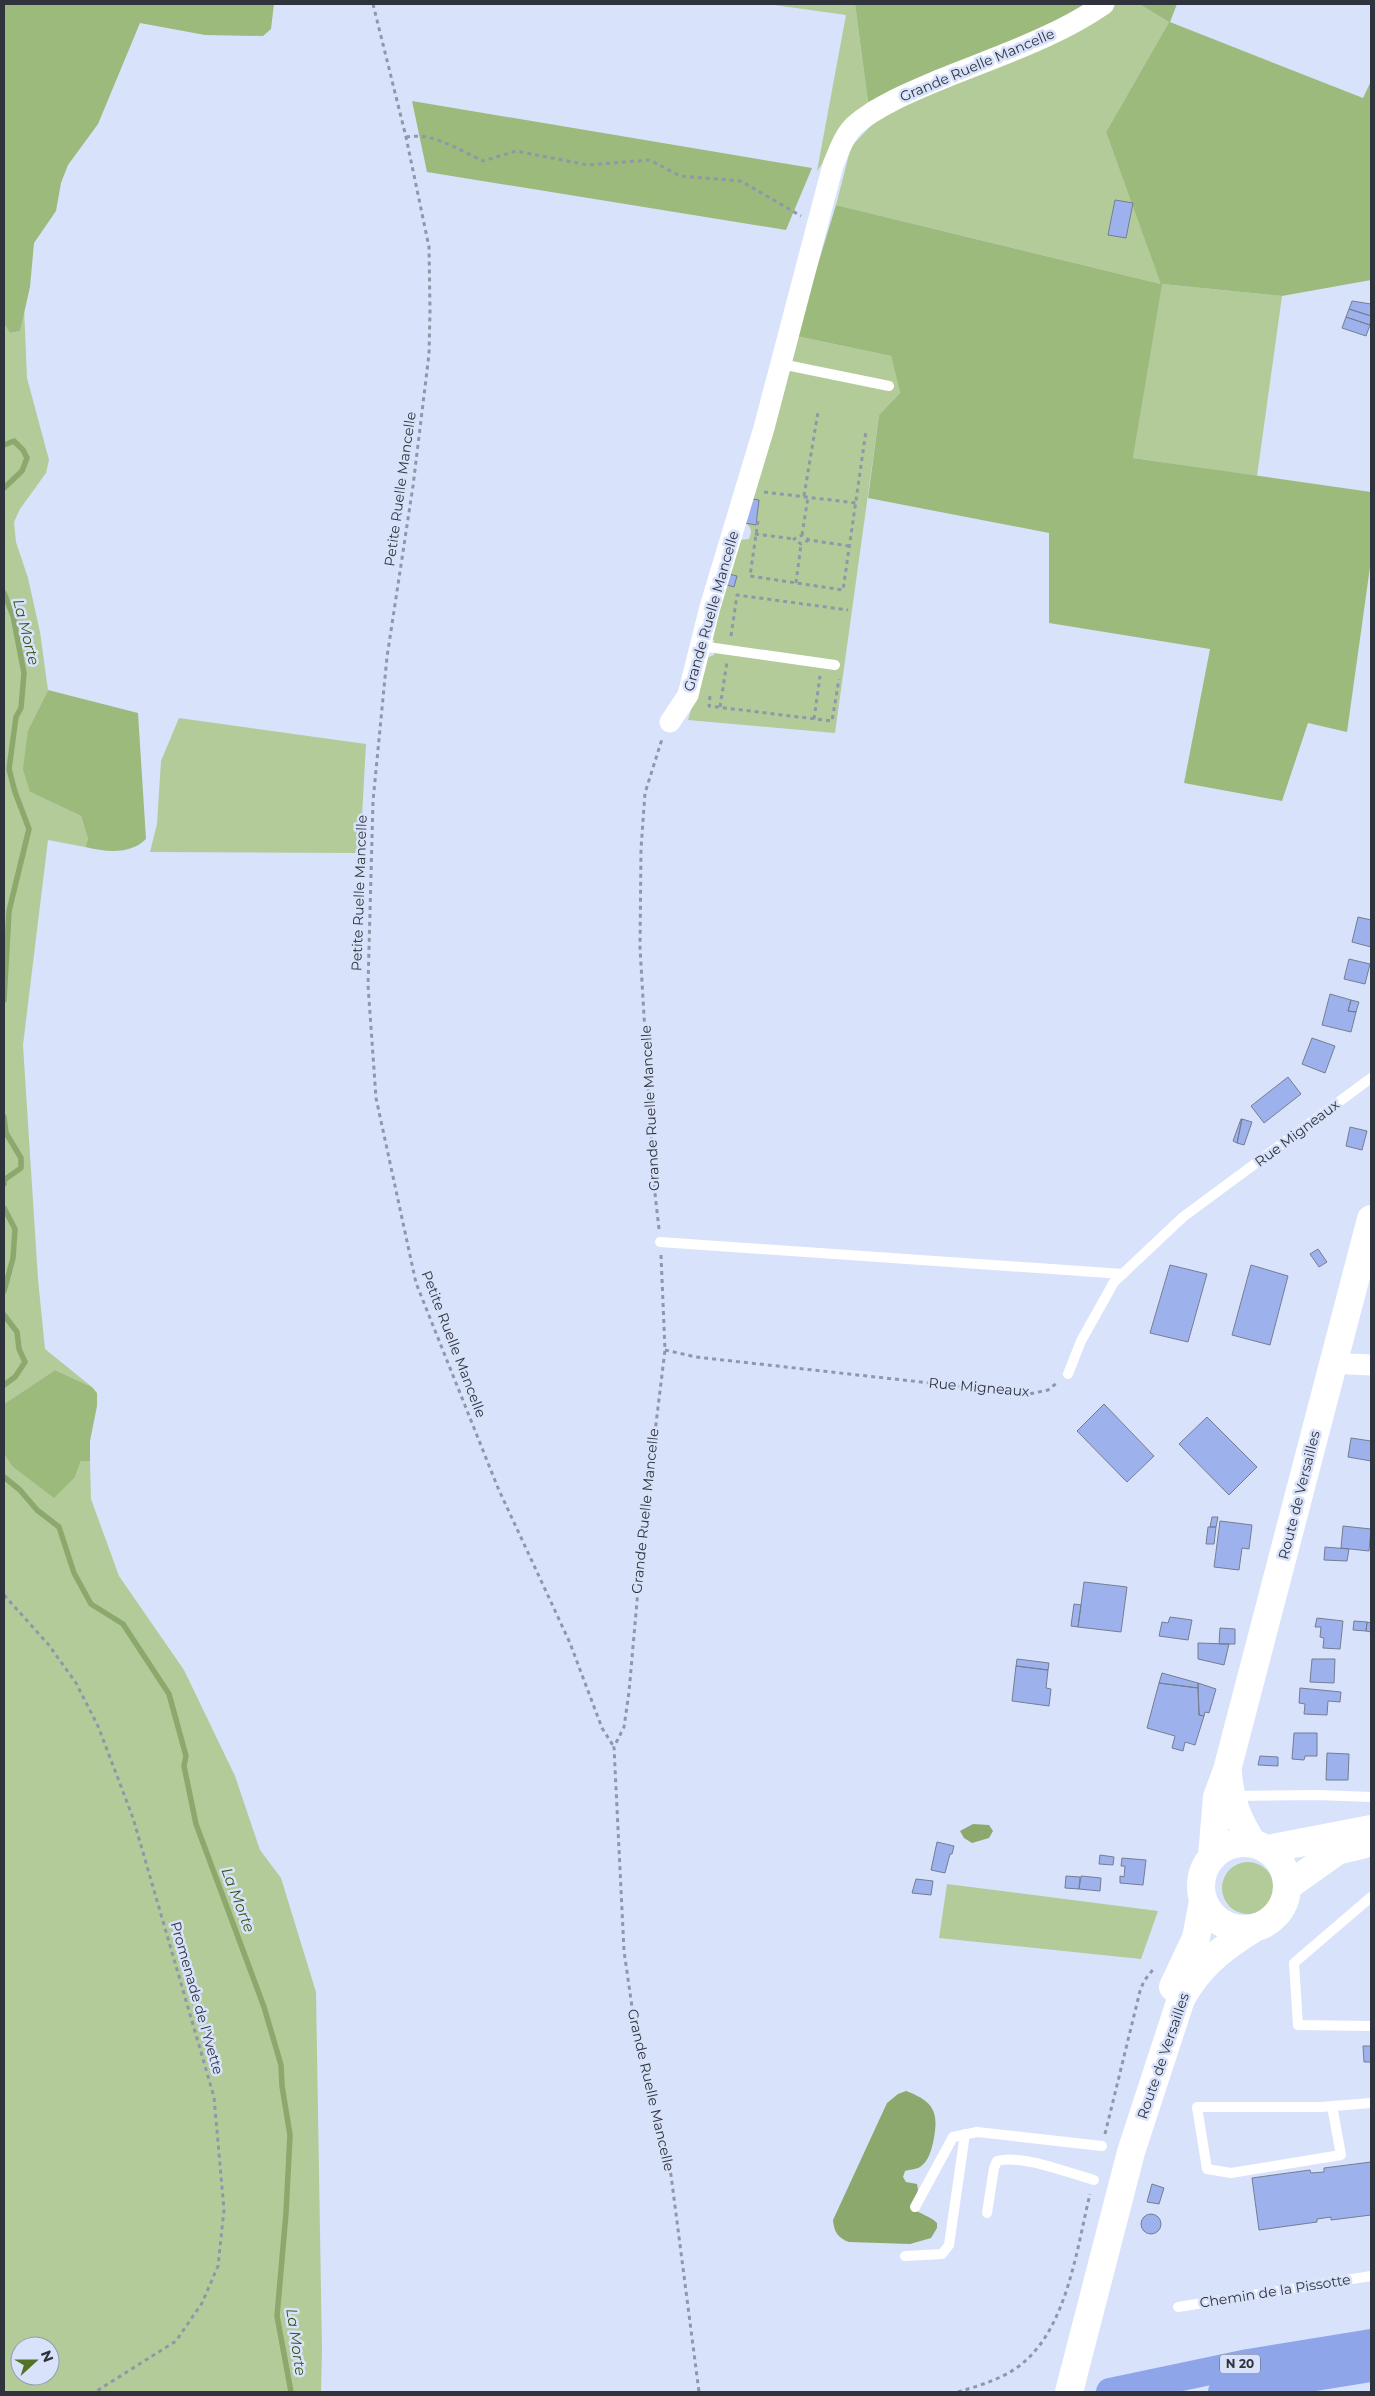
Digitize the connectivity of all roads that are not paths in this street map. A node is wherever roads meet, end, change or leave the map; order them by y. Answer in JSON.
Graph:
{"nodes":[{"id":1,"x":1104,"y":4,"type":"edge"},
{"id":2,"x":781,"y":364,"type":"junction"},
{"id":3,"x":888,"y":386,"type":"dead end"},
{"id":4,"x":701,"y":646,"type":"junction"},
{"id":5,"x":837,"y":669,"type":"road end"},
{"id":6,"x":670,"y":722,"type":"road end"},
{"id":7,"x":1371,"y":1078,"type":"edge"},
{"id":8,"x":1371,"y":1220,"type":"edge"},
{"id":9,"x":660,"y":1242,"type":"road end"},
{"id":10,"x":1123,"y":1274,"type":"junction"},
{"id":11,"x":1334,"y":1360,"type":"junction"},
{"id":12,"x":1371,"y":1364,"type":"edge"},
{"id":13,"x":1068,"y":1374,"type":"road end"},
{"id":14,"x":1229,"y":1783,"type":"junction"},
{"id":15,"x":1371,"y":1797,"type":"edge"},
{"id":16,"x":1371,"y":1829,"type":"edge"},
{"id":17,"x":1371,"y":1843,"type":"edge"},
{"id":18,"x":1260,"y":1845,"type":"junction"},
{"id":19,"x":1212,"y":1856,"type":"junction"},
{"id":20,"x":1288,"y":1886,"type":"junction"},
{"id":21,"x":1371,"y":1898,"type":"edge"},
{"id":22,"x":1203,"y":1901,"type":"junction"},
{"id":23,"x":1253,"y":1929,"type":"junction"},
{"id":24,"x":1371,"y":2026,"type":"edge"},
{"id":25,"x":1371,"y":2102,"type":"edge"},
{"id":26,"x":1332,"y":2106,"type":"junction"},
{"id":27,"x":965,"y":2134,"type":"junction"},
{"id":28,"x":1102,"y":2146,"type":"dead end"},
{"id":29,"x":1131,"y":2152,"type":"junction"},
{"id":30,"x":1094,"y":2180,"type":"dead end"},
{"id":31,"x":915,"y":2207,"type":"dead end"},
{"id":32,"x":987,"y":2213,"type":"dead end"},
{"id":33,"x":905,"y":2256,"type":"dead end"},
{"id":34,"x":1371,"y":2276,"type":"edge"},
{"id":35,"x":1178,"y":2307,"type":"dead end"},
{"id":36,"x":1371,"y":2343,"type":"edge"},
{"id":37,"x":1371,"y":2368,"type":"edge"},
{"id":38,"x":1070,"y":2387,"type":"edge"},
{"id":39,"x":1110,"y":2392,"type":"edge"},
{"id":40,"x":1222,"y":2392,"type":"edge"}],
"edges":[{"from":1,"to":2,"type":"street","name":"Grande Ruelle Mancelle"},
{"from":2,"to":3,"type":"lane"},
{"from":2,"to":4,"type":"street","name":"Grande Ruelle Mancelle"},
{"from":4,"to":5,"type":"lane"},
{"from":4,"to":6,"type":"street","name":"Grande Ruelle Mancelle"},
{"from":7,"to":10,"type":"lane","name":"Rue Migneaux"},
{"from":8,"to":11,"type":"main road","name":"Route de Versailles"},
{"from":9,"to":10,"type":"lane"},
{"from":10,"to":13,"type":"lane","name":"Rue Migneaux"},
{"from":11,"to":12,"type":"street"},
{"from":11,"to":14,"type":"main road","name":"Route de Versailles"},
{"from":14,"to":15,"type":"lane"},
{"from":14,"to":18,"type":"main road"},
{"from":14,"to":19,"type":"main road","name":"Route de Versailles"},
{"from":16,"to":18,"type":"main road"},
{"from":17,"to":20,"type":"main road"},
{"from":18,"to":19,"type":"main road"},
{"from":18,"to":20,"type":"main road"},
{"from":19,"to":22,"type":"main road"},
{"from":20,"to":23,"type":"main road"},
{"from":21,"to":24,"type":"lane"},
{"from":22,"to":23,"type":"main road"},
{"from":22,"to":29,"type":"main road","name":"Route de Versailles"},
{"from":23,"to":29,"type":"main road","name":"Route de Versailles"},
{"from":25,"to":26,"type":"lane"},
{"from":26,"to":26,"type":"lane"},
{"from":27,"to":28,"type":"lane"},
{"from":27,"to":31,"type":"lane"},
{"from":27,"to":33,"type":"lane"},
{"from":29,"to":38,"type":"main road","name":"Route de Versailles"},
{"from":30,"to":32,"type":"lane"},
{"from":34,"to":35,"type":"lane","name":"Chemin de la Pissotte"},
{"from":36,"to":39,"type":"highway","number":"N 20"},
{"from":37,"to":40,"type":"highway","number":"N 20"}]}
